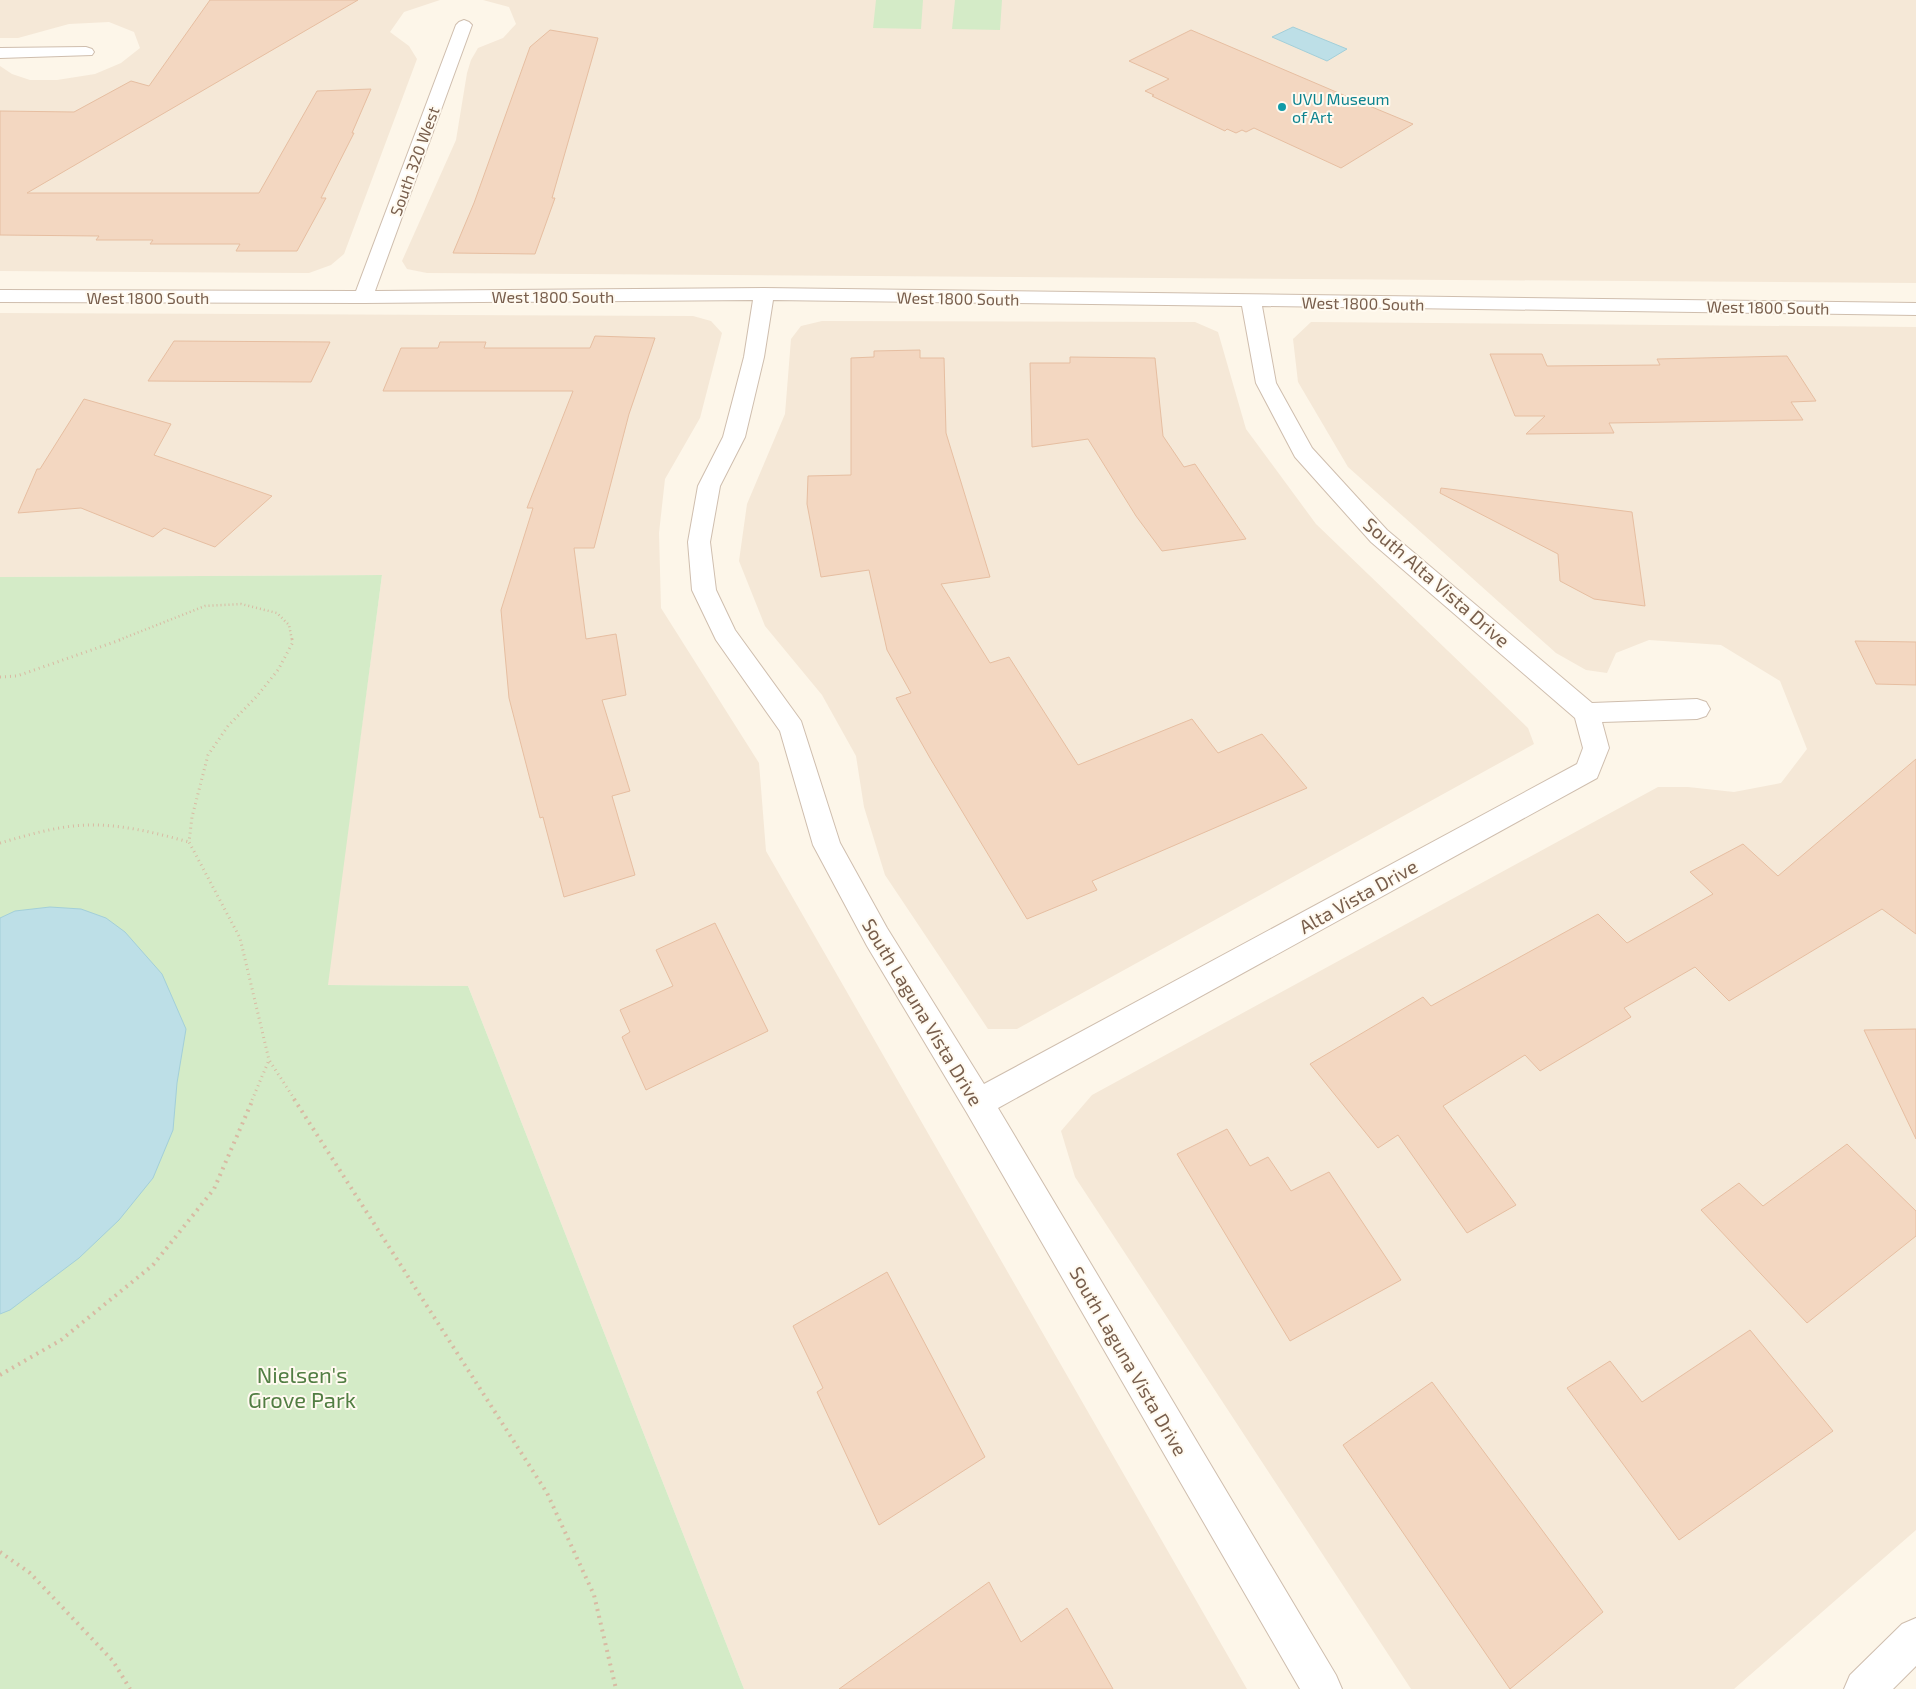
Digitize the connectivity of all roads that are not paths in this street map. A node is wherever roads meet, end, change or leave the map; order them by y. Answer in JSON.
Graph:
{"nodes":[{"id":1,"x":464,"y":25,"type":"dead end"},
{"id":2,"x":86,"y":52,"type":"dead end"},
{"id":3,"x":0,"y":53,"type":"edge"},
{"id":4,"x":764,"y":294,"type":"junction"},
{"id":5,"x":0,"y":296,"type":"edge"},
{"id":6,"x":363,"y":297,"type":"junction"},
{"id":7,"x":1251,"y":301,"type":"junction"},
{"id":8,"x":1916,"y":309,"type":"edge"},
{"id":9,"x":1697,"y":709,"type":"dead end"},
{"id":10,"x":1587,"y":712,"type":"junction"},
{"id":11,"x":978,"y":1103,"type":"junction"},
{"id":12,"x":1916,"y":1638,"type":"edge"},
{"id":13,"x":1322,"y":1689,"type":"edge"},
{"id":14,"x":1864,"y":1689,"type":"edge"}],
"edges":[{"from":1,"to":6,"type":"street","name":"South 320 West"},
{"from":2,"to":3,"type":"street"},
{"from":4,"to":6,"type":"street","name":"West 1800 South"},
{"from":4,"to":7,"type":"street","name":"West 1800 South"},
{"from":4,"to":11,"type":"street","name":"South Laguna Vista Drive"},
{"from":5,"to":6,"type":"street","name":"West 1800 South"},
{"from":7,"to":8,"type":"street","name":"West 1800 South"},
{"from":7,"to":10,"type":"street","name":"South Alta Vista Drive"},
{"from":9,"to":10,"type":"street"},
{"from":10,"to":11,"type":"street","name":"Alta Vista Drive"},
{"from":11,"to":13,"type":"street","name":"South Laguna Vista Drive"},
{"from":12,"to":14,"type":"street"}]}
